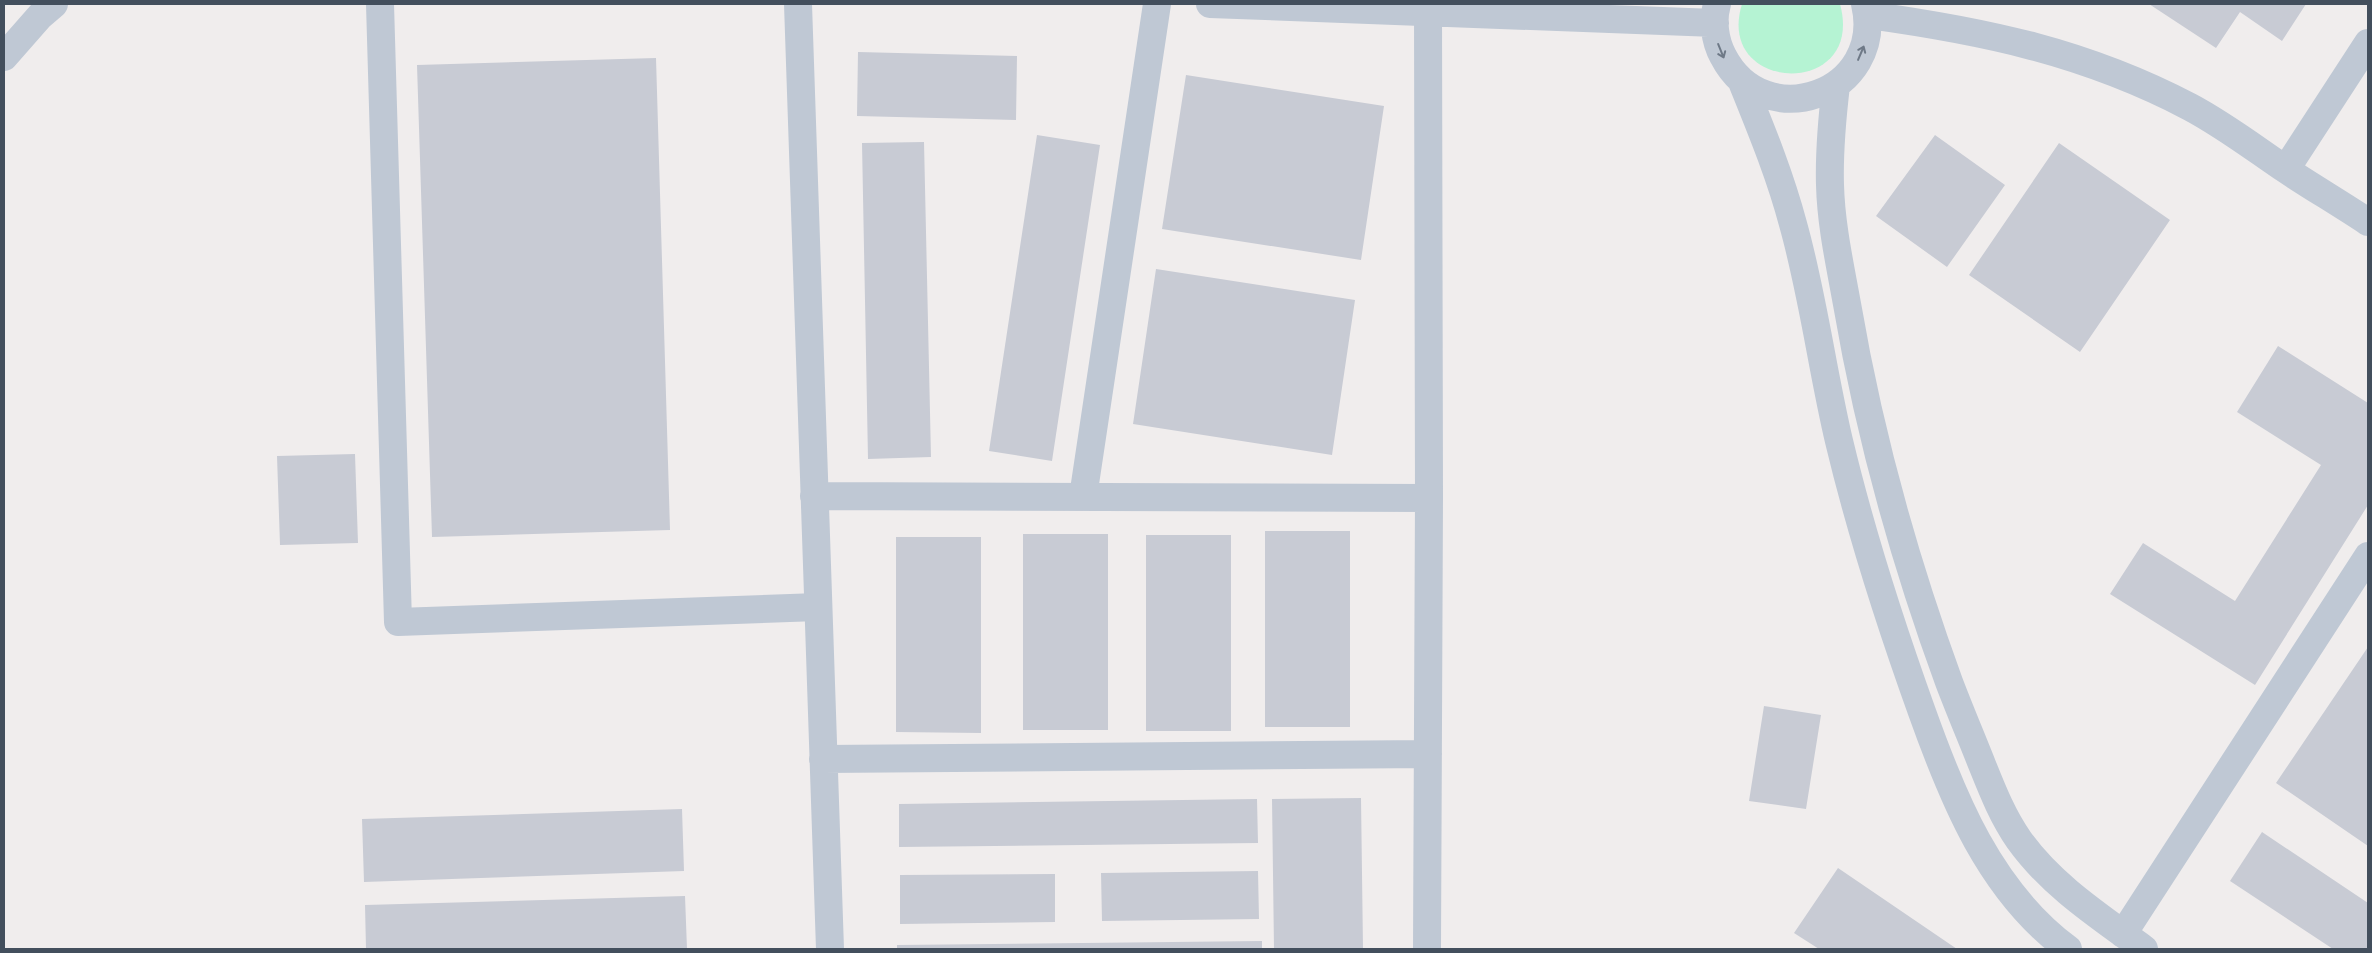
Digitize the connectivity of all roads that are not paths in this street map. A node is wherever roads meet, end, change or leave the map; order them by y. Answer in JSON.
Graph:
{"nodes":[{"id":1,"x":54,"y":4,"type":"edge"},
{"id":2,"x":380,"y":4,"type":"edge"},
{"id":3,"x":798,"y":4,"type":"edge"},
{"id":4,"x":1157,"y":4,"type":"edge"},
{"id":5,"x":1210,"y":4,"type":"edge"},
{"id":6,"x":1429,"y":7,"type":"edge"},
{"id":7,"x":1866,"y":9,"type":"edge"},
{"id":8,"x":1716,"y":13,"type":"edge"},
{"id":9,"x":2368,"y":43,"type":"edge"},
{"id":10,"x":4,"y":57,"type":"edge"},
{"id":11,"x":1742,"y":82,"type":"junction"},
{"id":12,"x":1836,"y":85,"type":"junction"},
{"id":13,"x":2286,"y":169,"type":"junction"},
{"id":14,"x":2368,"y":222,"type":"edge"},
{"id":15,"x":814,"y":496,"type":"junction"},
{"id":16,"x":1083,"y":497,"type":"junction"},
{"id":17,"x":1429,"y":498,"type":"junction"},
{"id":18,"x":2368,"y":556,"type":"edge"},
{"id":19,"x":818,"y":606,"type":"junction"},
{"id":20,"x":1428,"y":754,"type":"junction"},
{"id":21,"x":823,"y":759,"type":"junction"},
{"id":22,"x":2134,"y":942,"type":"edge"},
{"id":23,"x":830,"y":949,"type":"edge"},
{"id":24,"x":1427,"y":949,"type":"edge"},
{"id":25,"x":2068,"y":949,"type":"edge"}],
"edges":[{"from":1,"to":10,"type":"street"},
{"from":2,"to":19,"type":"street"},
{"from":3,"to":15,"type":"street"},
{"from":4,"to":16,"type":"street"},
{"from":5,"to":6,"type":"street"},
{"from":6,"to":8,"type":"street"},
{"from":6,"to":17,"type":"street"},
{"from":12,"to":7,"type":"street","one_way":true},
{"from":7,"to":13,"type":"street"},
{"from":8,"to":11,"type":"street","one_way":true},
{"from":9,"to":13,"type":"street"},
{"from":11,"to":12,"type":"street"},
{"from":11,"to":25,"type":"street"},
{"from":12,"to":22,"type":"street"},
{"from":13,"to":14,"type":"street"},
{"from":15,"to":16,"type":"street"},
{"from":15,"to":19,"type":"street"},
{"from":16,"to":17,"type":"street"},
{"from":17,"to":20,"type":"street"},
{"from":18,"to":22,"type":"street"},
{"from":19,"to":21,"type":"street"},
{"from":20,"to":21,"type":"street"},
{"from":20,"to":24,"type":"street"},
{"from":21,"to":23,"type":"street"}]}
